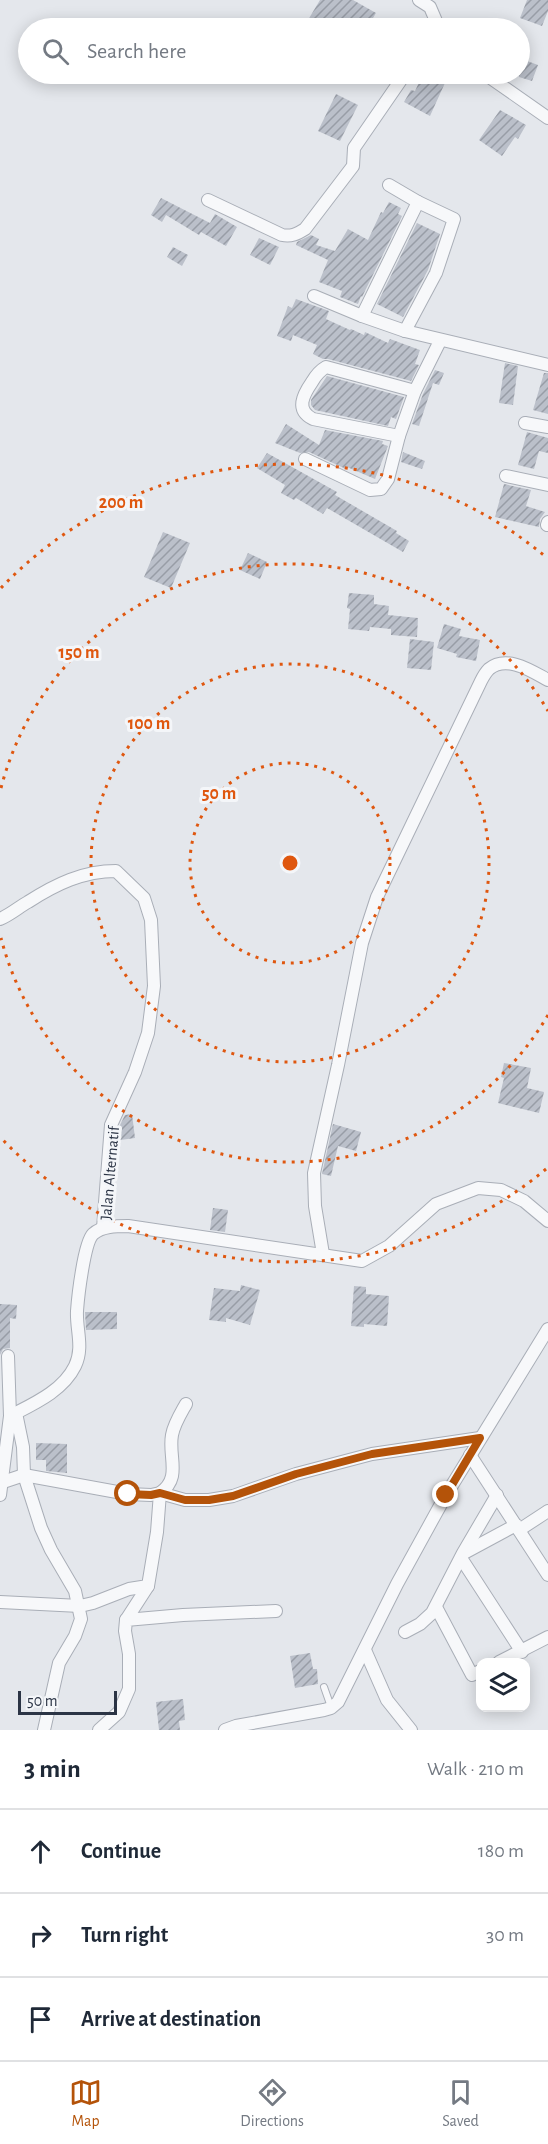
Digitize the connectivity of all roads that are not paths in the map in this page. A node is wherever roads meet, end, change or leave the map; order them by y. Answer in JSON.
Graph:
{"nodes":[{"id":1,"x":428,"y":2,"type":"edge"},
{"id":2,"x":429,"y":18,"type":"edge"},
{"id":3,"x":435,"y":18,"type":"edge"},
{"id":4,"x":398,"y":84,"type":"edge"},
{"id":5,"x":499,"y":84,"type":"edge"},
{"id":6,"x":548,"y":118,"type":"edge"},
{"id":7,"x":389,"y":185,"type":"dead end"},
{"id":8,"x":208,"y":200,"type":"dead end"},
{"id":9,"x":418,"y":202,"type":"junction"},
{"id":10,"x":314,"y":296,"type":"dead end"},
{"id":11,"x":362,"y":316,"type":"junction"},
{"id":12,"x":405,"y":332,"type":"junction"},
{"id":13,"x":440,"y":341,"type":"junction"},
{"id":14,"x":548,"y":366,"type":"edge"},
{"id":15,"x":415,"y":391,"type":"junction"},
{"id":16,"x":525,"y":423,"type":"dead end"},
{"id":17,"x":548,"y":427,"type":"edge"},
{"id":18,"x":399,"y":436,"type":"junction"},
{"id":19,"x":305,"y":459,"type":"dead end"},
{"id":20,"x":506,"y":476,"type":"dead end"},
{"id":21,"x":548,"y":485,"type":"edge"},
{"id":22,"x":548,"y":681,"type":"edge"},
{"id":23,"x":0,"y":919,"type":"edge"},
{"id":24,"x":548,"y":1221,"type":"edge"},
{"id":25,"x":103,"y":1228,"type":"junction"},
{"id":26,"x":323,"y":1254,"type":"junction"},
{"id":27,"x":548,"y":1329,"type":"edge"},
{"id":28,"x":8,"y":1356,"type":"dead end"},
{"id":29,"x":186,"y":1404,"type":"dead end"},
{"id":30,"x":13,"y":1414,"type":"junction"},
{"id":31,"x":480,"y":1438,"type":"junction"},
{"id":32,"x":470,"y":1455,"type":"junction"},
{"id":33,"x":24,"y":1475,"type":"junction"},
{"id":34,"x":3,"y":1482,"type":"junction"},
{"id":35,"x":160,"y":1493,"type":"junction"},
{"id":36,"x":0,"y":1495,"type":"edge"},
{"id":37,"x":497,"y":1495,"type":"junction"},
{"id":38,"x":548,"y":1511,"type":"edge"},
{"id":39,"x":517,"y":1528,"type":"junction"},
{"id":40,"x":462,"y":1556,"type":"junction"},
{"id":41,"x":548,"y":1575,"type":"edge"},
{"id":42,"x":148,"y":1586,"type":"junction"},
{"id":43,"x":0,"y":1602,"type":"edge"},
{"id":44,"x":80,"y":1606,"type":"junction"},
{"id":45,"x":436,"y":1607,"type":"junction"},
{"id":46,"x":276,"y":1611,"type":"dead end"},
{"id":47,"x":126,"y":1620,"type":"junction"},
{"id":48,"x":405,"y":1632,"type":"dead end"},
{"id":49,"x":548,"y":1637,"type":"edge"},
{"id":50,"x":365,"y":1650,"type":"junction"},
{"id":51,"x":522,"y":1652,"type":"junction"},
{"id":52,"x":508,"y":1658,"type":"edge"},
{"id":53,"x":476,"y":1673,"type":"edge"},
{"id":54,"x":324,"y":1687,"type":"dead end"},
{"id":55,"x":331,"y":1708,"type":"junction"},
{"id":56,"x":44,"y":1730,"type":"edge"},
{"id":57,"x":99,"y":1730,"type":"edge"},
{"id":58,"x":225,"y":1730,"type":"edge"},
{"id":59,"x":411,"y":1730,"type":"edge"}],
"edges":[{"from":1,"to":2,"type":"street"},
{"from":1,"to":3,"type":"street"},
{"from":4,"to":8,"type":"street"},
{"from":5,"to":6,"type":"street"},
{"from":7,"to":9,"type":"street"},
{"from":9,"to":11,"type":"street"},
{"from":9,"to":12,"type":"street"},
{"from":10,"to":11,"type":"street"},
{"from":11,"to":12,"type":"street"},
{"from":12,"to":13,"type":"street"},
{"from":13,"to":14,"type":"street"},
{"from":13,"to":15,"type":"street"},
{"from":15,"to":18,"type":"street"},
{"from":15,"to":18,"type":"street"},
{"from":16,"to":17,"type":"street"},
{"from":18,"to":19,"type":"street"},
{"from":20,"to":21,"type":"street"},
{"from":22,"to":26,"type":"street"},
{"from":23,"to":25,"type":"street","name":"Jalan Alternatif"},
{"from":24,"to":26,"type":"street"},
{"from":25,"to":26,"type":"street"},
{"from":25,"to":30,"type":"street"},
{"from":27,"to":31,"type":"street"},
{"from":28,"to":30,"type":"street"},
{"from":29,"to":35,"type":"street"},
{"from":30,"to":33,"type":"street"},
{"from":30,"to":34,"type":"street"},
{"from":31,"to":32,"type":"street"},
{"from":31,"to":35,"type":"street"},
{"from":32,"to":37,"type":"street"},
{"from":32,"to":50,"type":"street"},
{"from":33,"to":34,"type":"street"},
{"from":33,"to":35,"type":"street"},
{"from":33,"to":44,"type":"street"},
{"from":34,"to":36,"type":"street"},
{"from":35,"to":42,"type":"street"},
{"from":37,"to":39,"type":"street"},
{"from":37,"to":40,"type":"street"},
{"from":38,"to":39,"type":"street"},
{"from":39,"to":40,"type":"street"},
{"from":39,"to":41,"type":"street"},
{"from":40,"to":45,"type":"street"},
{"from":40,"to":51,"type":"street"},
{"from":42,"to":44,"type":"street"},
{"from":42,"to":47,"type":"street"},
{"from":43,"to":44,"type":"street"},
{"from":44,"to":56,"type":"street"},
{"from":45,"to":48,"type":"street"},
{"from":45,"to":53,"type":"street"},
{"from":46,"to":47,"type":"street"},
{"from":47,"to":57,"type":"street"},
{"from":49,"to":51,"type":"street"},
{"from":50,"to":55,"type":"street"},
{"from":50,"to":59,"type":"street"},
{"from":51,"to":52,"type":"street"},
{"from":54,"to":55,"type":"lane"},
{"from":55,"to":58,"type":"street"}]}
